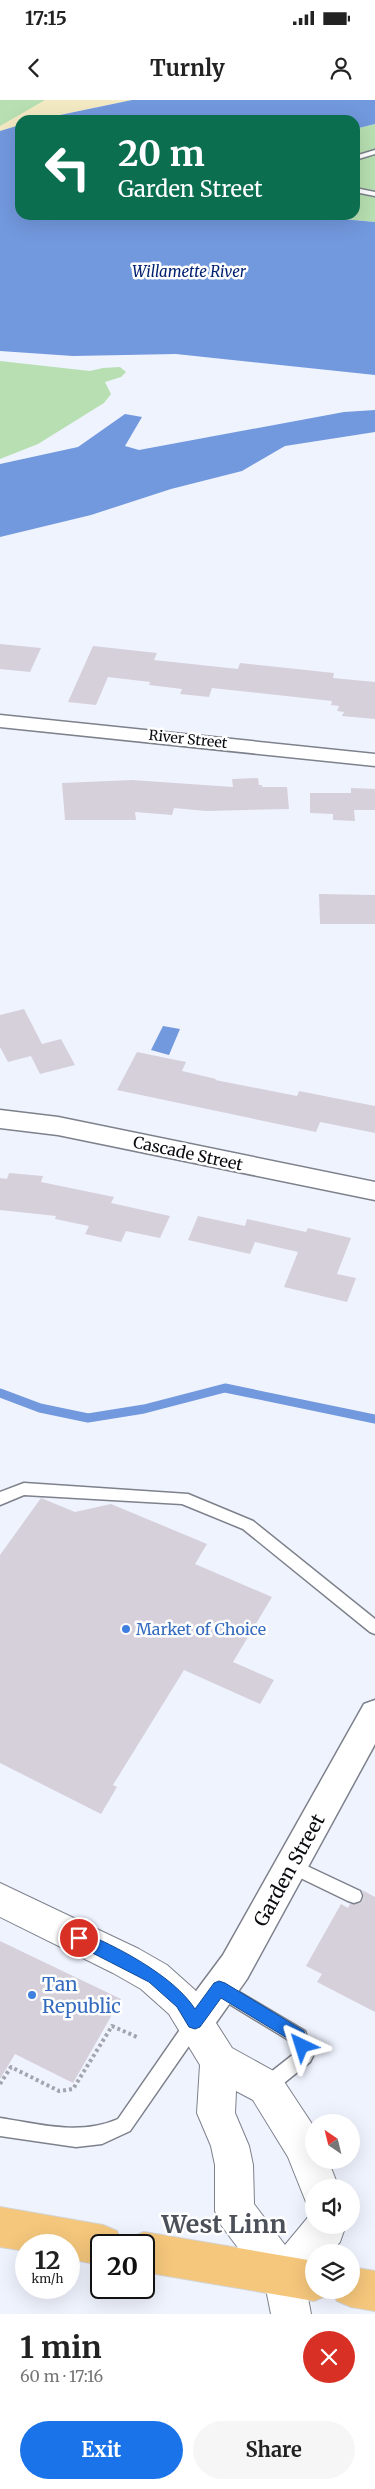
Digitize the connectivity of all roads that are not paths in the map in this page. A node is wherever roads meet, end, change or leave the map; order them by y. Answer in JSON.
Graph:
{"nodes":[{"id":1,"x":375,"y":152,"type":"edge"},
{"id":2,"x":360,"y":156,"type":"edge"},
{"id":3,"x":360,"y":191,"type":"edge"},
{"id":4,"x":375,"y":194,"type":"edge"},
{"id":5,"x":0,"y":721,"type":"edge"},
{"id":6,"x":375,"y":760,"type":"edge"},
{"id":7,"x":0,"y":1119,"type":"edge"},
{"id":8,"x":375,"y":1191,"type":"edge"},
{"id":9,"x":0,"y":1500,"type":"edge"},
{"id":10,"x":375,"y":1628,"type":"edge"},
{"id":11,"x":375,"y":1714,"type":"edge"},
{"id":12,"x":292,"y":1866,"type":"junction"},
{"id":13,"x":354,"y":1896,"type":"dead end"},
{"id":14,"x":0,"y":1899,"type":"edge"},
{"id":15,"x":219,"y":1988,"type":"junction"},
{"id":16,"x":195,"y":2022,"type":"junction"},
{"id":17,"x":219,"y":2061,"type":"junction"},
{"id":18,"x":266,"y":2087,"type":"junction"},
{"id":19,"x":0,"y":2127,"type":"edge"},
{"id":20,"x":316,"y":2179,"type":"edge"},
{"id":21,"x":0,"y":2227,"type":"edge"},
{"id":22,"x":323,"y":2234,"type":"edge"},
{"id":23,"x":90,"y":2243,"type":"edge"},
{"id":24,"x":155,"y":2254,"type":"edge"},
{"id":25,"x":299,"y":2279,"type":"edge"},
{"id":26,"x":360,"y":2288,"type":"edge"},
{"id":27,"x":375,"y":2291,"type":"edge"},
{"id":28,"x":291,"y":2314,"type":"edge"}],
"edges":[{"from":1,"to":2,"type":"lane"},
{"from":3,"to":4,"type":"lane"},
{"from":5,"to":6,"type":"street","name":"River Street"},
{"from":7,"to":8,"type":"street","name":"Cascade Street"},
{"from":9,"to":10,"type":"lane"},
{"from":11,"to":12,"type":"street","name":"Garden Street"},
{"from":12,"to":13,"type":"lane"},
{"from":12,"to":15,"type":"street","name":"Garden Street"},
{"from":14,"to":16,"type":"street"},
{"from":15,"to":16,"type":"street","name":"Garden Street"},
{"from":15,"to":18,"type":"lane"},
{"from":16,"to":17,"type":"street"},
{"from":16,"to":19,"type":"lane"},
{"from":17,"to":18,"type":"street"},
{"from":17,"to":25,"type":"street"},
{"from":18,"to":20,"type":"street"},
{"from":21,"to":23,"type":"main road"},
{"from":22,"to":25,"type":"street"},
{"from":24,"to":25,"type":"main road"},
{"from":25,"to":28,"type":"street"},
{"from":26,"to":27,"type":"main road"}]}
